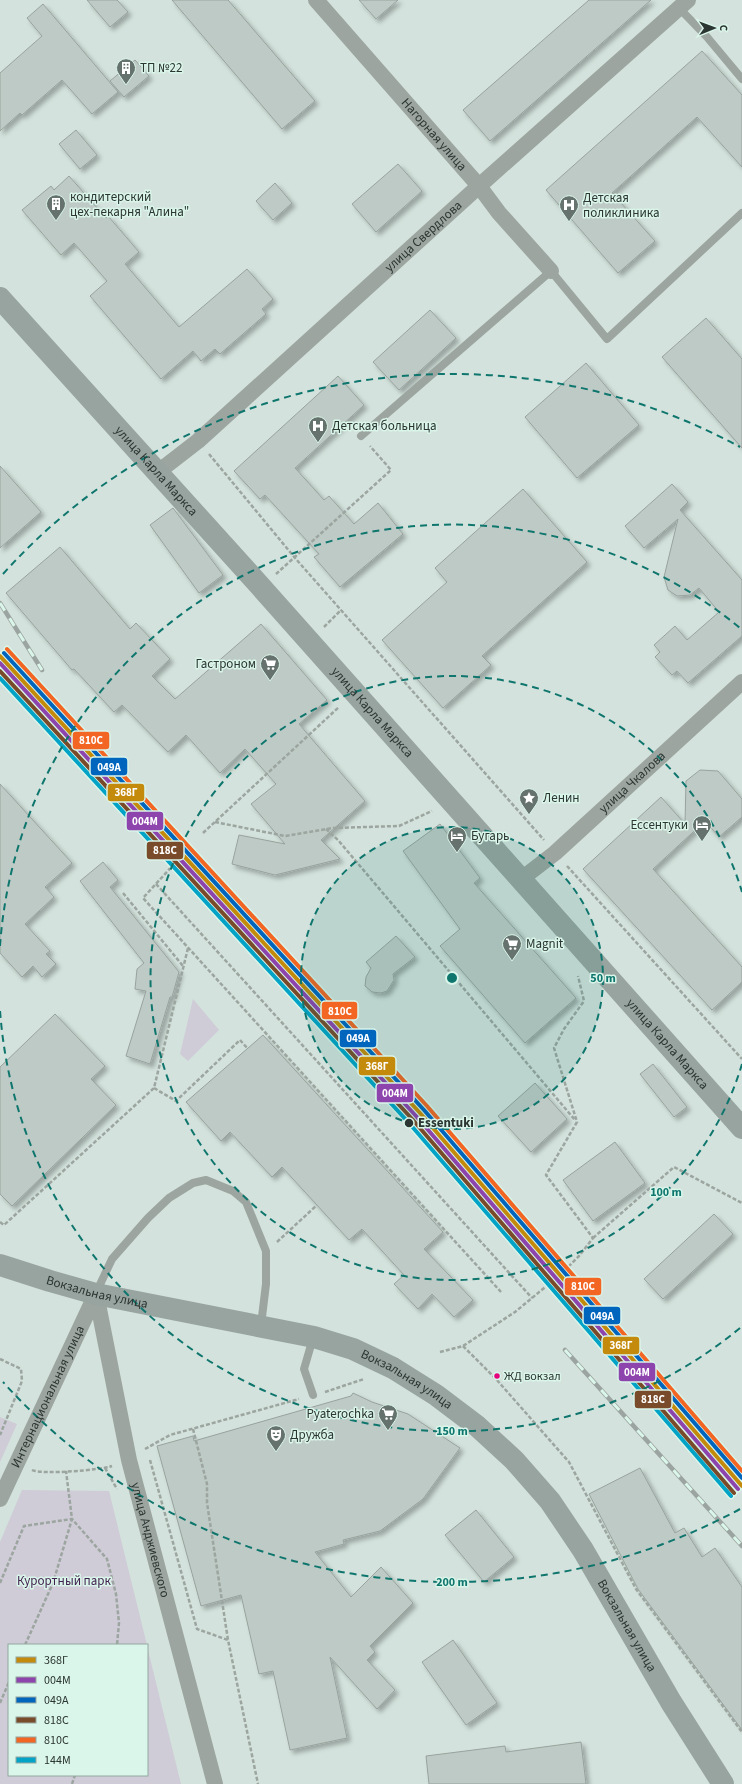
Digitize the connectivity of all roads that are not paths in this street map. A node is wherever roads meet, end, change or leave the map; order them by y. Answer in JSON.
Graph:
{"nodes":[{"id":1,"x":316,"y":0,"type":"edge"},
{"id":2,"x":684,"y":4,"type":"edge"},
{"id":3,"x":742,"y":79,"type":"edge"},
{"id":4,"x":479,"y":186,"type":"junction"},
{"id":5,"x":742,"y":213,"type":"edge"},
{"id":6,"x":551,"y":270,"type":"junction"},
{"id":7,"x":0,"y":298,"type":"edge"},
{"id":8,"x":361,"y":436,"type":"road end"},
{"id":9,"x":158,"y":472,"type":"junction"},
{"id":10,"x":742,"y":682,"type":"edge"},
{"id":11,"x":520,"y":880,"type":"junction"},
{"id":12,"x":742,"y":1128,"type":"edge"},
{"id":13,"x":0,"y":1264,"type":"edge"},
{"id":14,"x":96,"y":1294,"type":"junction"},
{"id":15,"x":261,"y":1326,"type":"junction"},
{"id":16,"x":314,"y":1337,"type":"junction"},
{"id":17,"x":313,"y":1395,"type":"road end"},
{"id":18,"x":0,"y":1498,"type":"edge"},
{"id":19,"x":215,"y":1784,"type":"edge"},
{"id":20,"x":723,"y":1784,"type":"edge"}],
"edges":[{"from":1,"to":4,"type":"street","name":"Нагорная улица"},
{"from":2,"to":3,"type":"lane"},
{"from":2,"to":4,"type":"street","name":"улица Свердлова"},
{"from":4,"to":6,"type":"street","name":"Нагорная улица"},
{"from":4,"to":9,"type":"street","name":"улица Свердлова"},
{"from":5,"to":6,"type":"lane"},
{"from":6,"to":8,"type":"lane"},
{"from":7,"to":9,"type":"street","name":"улица Карла Маркса"},
{"from":9,"to":11,"type":"street","name":"улица Карла Маркса"},
{"from":10,"to":11,"type":"street","name":"улица Чкалова"},
{"from":11,"to":12,"type":"street","name":"улица Карла Маркса"},
{"from":13,"to":14,"type":"street","name":"Вокзальная улица"},
{"from":14,"to":15,"type":"street","name":"Вокзальная улица"},
{"from":14,"to":15,"type":"lane"},
{"from":14,"to":18,"type":"street","name":"Интернациональная улица"},
{"from":14,"to":19,"type":"street","name":"улица Анджиевского"},
{"from":15,"to":16,"type":"street","name":"Вокзальная улица"},
{"from":16,"to":17,"type":"lane"},
{"from":16,"to":20,"type":"street","name":"Вокзальная улица"}]}
